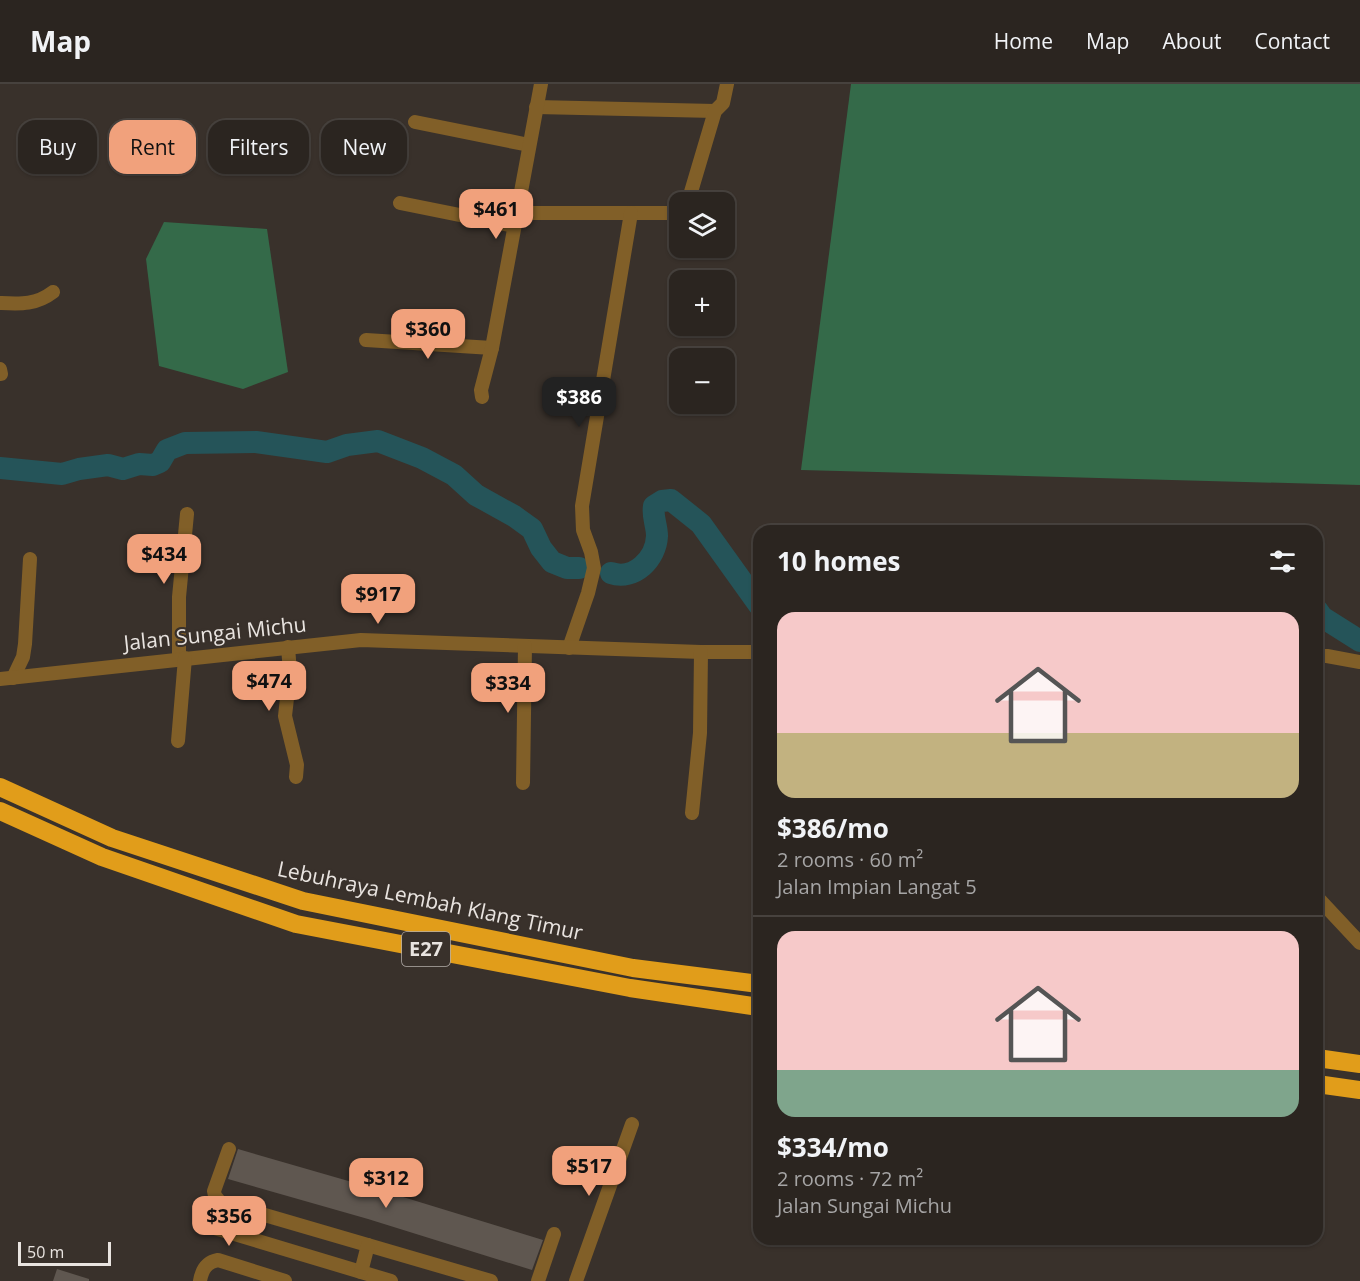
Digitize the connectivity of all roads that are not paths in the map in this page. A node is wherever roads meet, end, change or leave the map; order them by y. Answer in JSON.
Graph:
{"nodes":[{"id":1,"x":541,"y":84,"type":"edge"},
{"id":2,"x":727,"y":84,"type":"edge"},
{"id":3,"x":537,"y":107,"type":"junction"},
{"id":4,"x":715,"y":111,"type":"junction"},
{"id":5,"x":415,"y":122,"type":"dead end"},
{"id":6,"x":529,"y":145,"type":"junction"},
{"id":7,"x":691,"y":192,"type":"edge"},
{"id":8,"x":400,"y":203,"type":"dead end"},
{"id":9,"x":631,"y":213,"type":"junction"},
{"id":10,"x":669,"y":213,"type":"edge"},
{"id":11,"x":516,"y":220,"type":"junction"},
{"id":12,"x":53,"y":292,"type":"dead end"},
{"id":13,"x":0,"y":303,"type":"edge"},
{"id":14,"x":366,"y":340,"type":"dead end"},
{"id":15,"x":492,"y":348,"type":"junction"},
{"id":16,"x":482,"y":397,"type":"dead end"},
{"id":17,"x":188,"y":514,"type":"dead end"},
{"id":18,"x":30,"y":559,"type":"dead end"},
{"id":19,"x":525,"y":646,"type":"junction"},
{"id":20,"x":288,"y":647,"type":"junction"},
{"id":21,"x":569,"y":648,"type":"junction"},
{"id":22,"x":701,"y":652,"type":"junction"},
{"id":23,"x":753,"y":652,"type":"edge"},
{"id":24,"x":1323,"y":656,"type":"edge"},
{"id":25,"x":182,"y":658,"type":"junction"},
{"id":26,"x":1360,"y":662,"type":"edge"},
{"id":27,"x":7,"y":679,"type":"edge"},
{"id":28,"x":178,"y":741,"type":"dead end"},
{"id":29,"x":296,"y":777,"type":"dead end"},
{"id":30,"x":523,"y":783,"type":"dead end"},
{"id":31,"x":0,"y":787,"type":"edge"},
{"id":32,"x":0,"y":812,"type":"edge"},
{"id":33,"x":692,"y":813,"type":"dead end"},
{"id":34,"x":1323,"y":903,"type":"edge"},
{"id":35,"x":1360,"y":943,"type":"edge"},
{"id":36,"x":753,"y":983,"type":"edge"},
{"id":37,"x":753,"y":1006,"type":"edge"},
{"id":38,"x":1323,"y":1059,"type":"edge"},
{"id":39,"x":1360,"y":1064,"type":"edge"},
{"id":40,"x":1323,"y":1085,"type":"edge"},
{"id":41,"x":1360,"y":1090,"type":"edge"},
{"id":42,"x":632,"y":1124,"type":"dead end"},
{"id":43,"x":229,"y":1149,"type":"dead end"},
{"id":44,"x":208,"y":1226,"type":"dead end"},
{"id":45,"x":554,"y":1234,"type":"dead end"},
{"id":46,"x":368,"y":1245,"type":"junction"},
{"id":47,"x":361,"y":1272,"type":"junction"},
{"id":48,"x":200,"y":1281,"type":"edge"},
{"id":49,"x":285,"y":1281,"type":"edge"},
{"id":50,"x":391,"y":1281,"type":"edge"},
{"id":51,"x":491,"y":1281,"type":"edge"},
{"id":52,"x":538,"y":1281,"type":"edge"},
{"id":53,"x":576,"y":1281,"type":"edge"}],
"edges":[{"from":1,"to":3,"type":"street"},
{"from":2,"to":4,"type":"street"},
{"from":3,"to":4,"type":"street"},
{"from":3,"to":6,"type":"street"},
{"from":4,"to":7,"type":"street"},
{"from":5,"to":6,"type":"street"},
{"from":6,"to":11,"type":"street"},
{"from":8,"to":11,"type":"street"},
{"from":9,"to":10,"type":"street"},
{"from":9,"to":11,"type":"street"},
{"from":9,"to":21,"type":"street"},
{"from":11,"to":15,"type":"street"},
{"from":12,"to":13,"type":"street"},
{"from":14,"to":15,"type":"street"},
{"from":15,"to":16,"type":"street"},
{"from":17,"to":25,"type":"street"},
{"from":18,"to":27,"type":"street"},
{"from":19,"to":20,"type":"street","name":"Jalan Sungai Michu"},
{"from":19,"to":21,"type":"street","name":"Jalan Sungai Michu"},
{"from":19,"to":30,"type":"street"},
{"from":20,"to":25,"type":"street","name":"Jalan Sungai Michu"},
{"from":20,"to":29,"type":"street"},
{"from":21,"to":22,"type":"street","name":"Jalan Sungai Michu"},
{"from":22,"to":23,"type":"street","name":"Jalan Sungai Michu"},
{"from":22,"to":33,"type":"street"},
{"from":24,"to":26,"type":"street"},
{"from":25,"to":27,"type":"street","name":"Jalan Sungai Michu"},
{"from":25,"to":28,"type":"street"},
{"from":31,"to":36,"type":"highway","name":"Lebuhraya Lembah Klang Timur","number":"E27"},
{"from":32,"to":37,"type":"highway","number":"E27"},
{"from":34,"to":35,"type":"street"},
{"from":38,"to":39,"type":"highway"},
{"from":40,"to":41,"type":"highway"},
{"from":42,"to":53,"type":"street"},
{"from":43,"to":46,"type":"street"},
{"from":44,"to":47,"type":"street"},
{"from":45,"to":52,"type":"street"},
{"from":46,"to":47,"type":"street"},
{"from":46,"to":51,"type":"street"},
{"from":47,"to":50,"type":"street"},
{"from":48,"to":49,"type":"street"}]}
